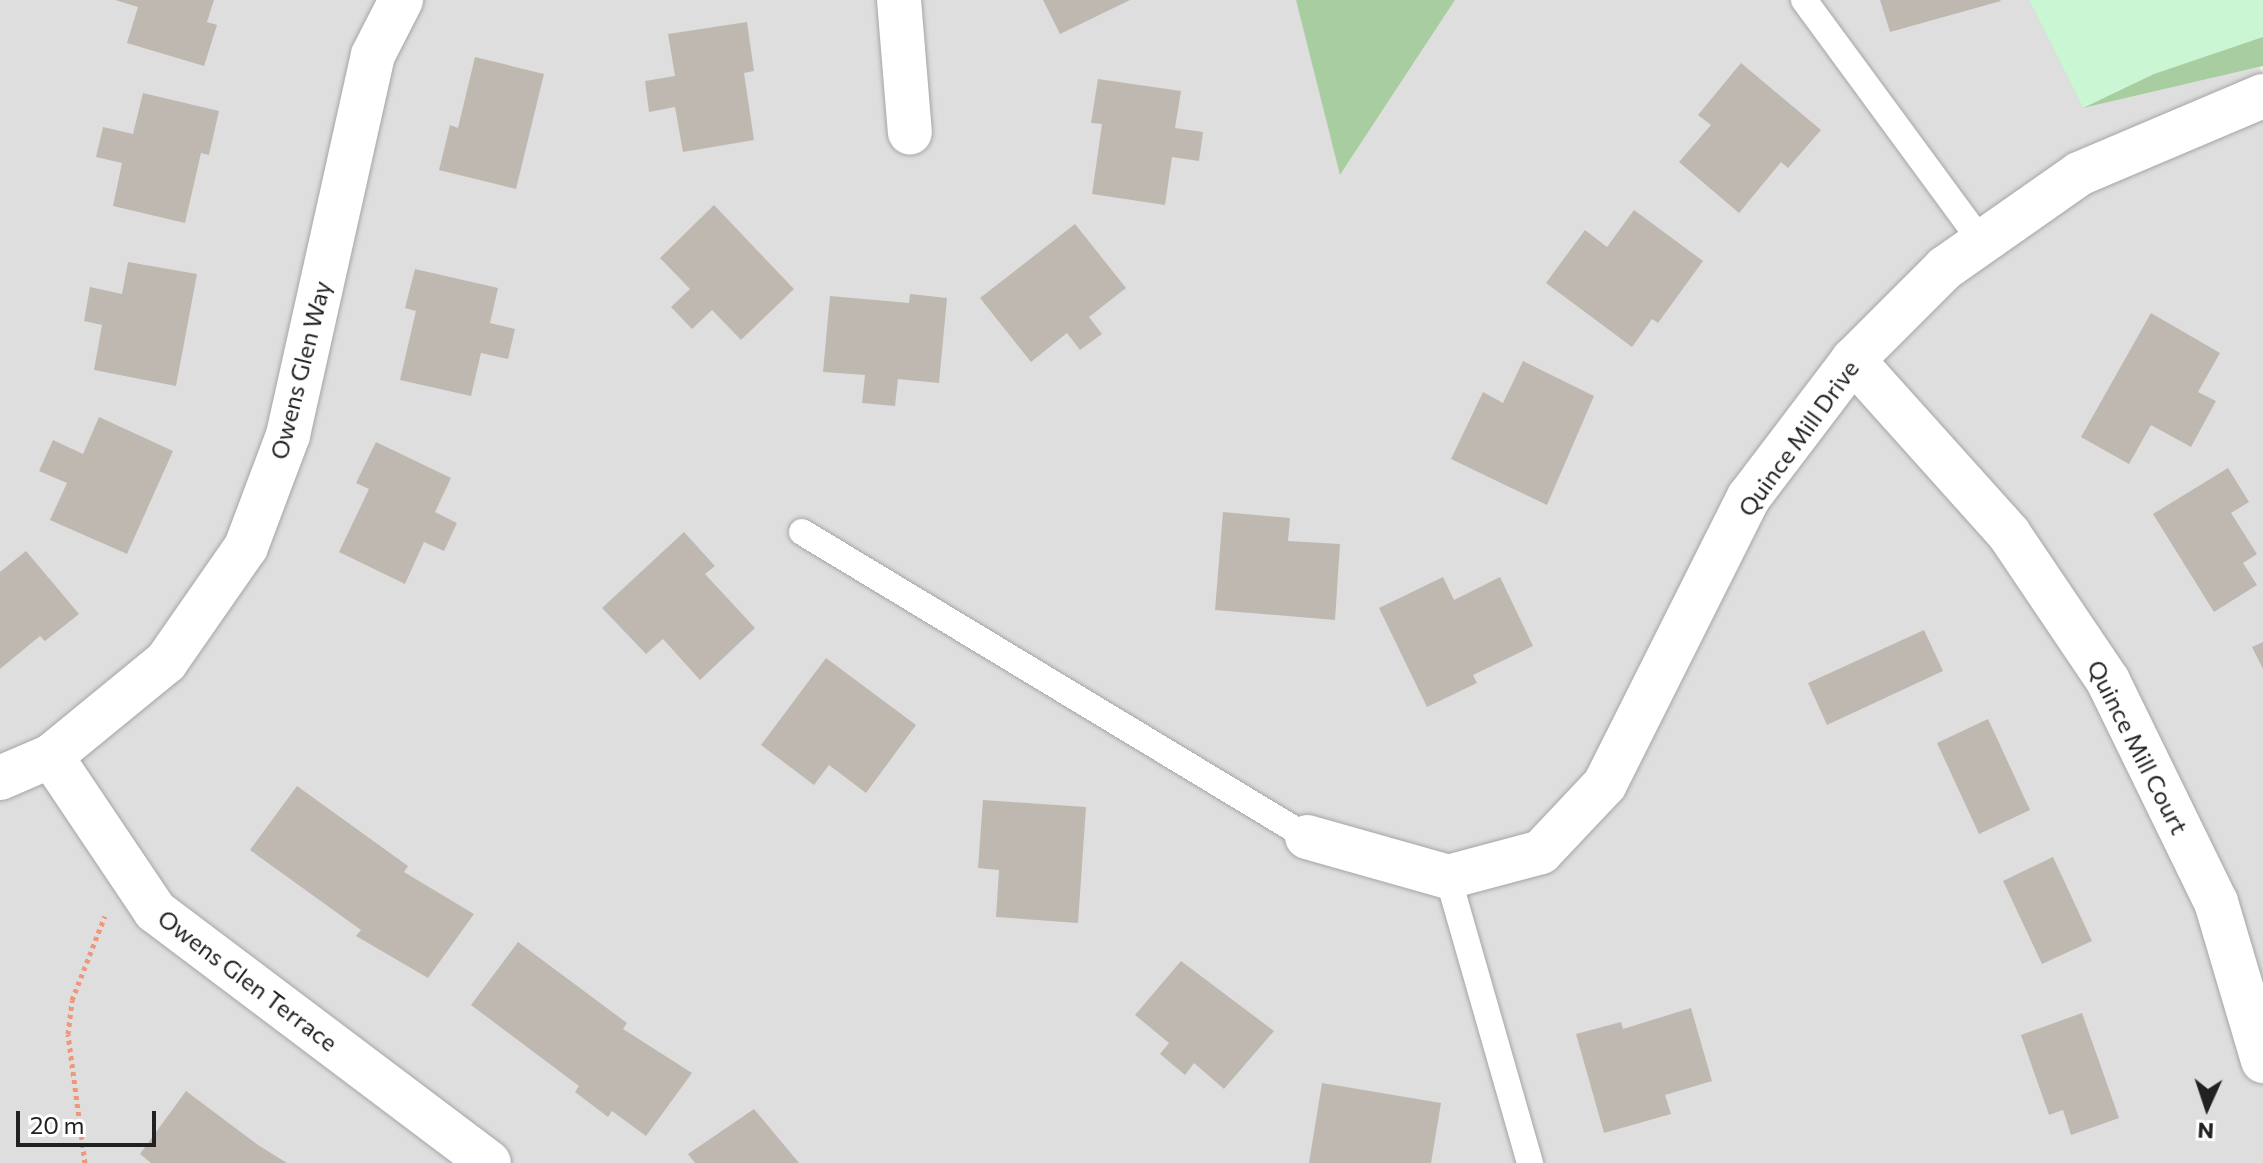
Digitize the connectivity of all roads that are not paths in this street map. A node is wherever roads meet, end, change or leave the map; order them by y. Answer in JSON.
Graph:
{"nodes":[{"id":1,"x":401,"y":0,"type":"edge"},
{"id":2,"x":899,"y":0,"type":"edge"},
{"id":3,"x":1804,"y":0,"type":"edge"},
{"id":4,"x":2263,"y":96,"type":"edge"},
{"id":5,"x":910,"y":133,"type":"dead end"},
{"id":6,"x":1982,"y":242,"type":"junction"},
{"id":7,"x":1853,"y":360,"type":"junction"},
{"id":8,"x":802,"y":532,"type":"dead end"},
{"id":9,"x":51,"y":756,"type":"junction"},
{"id":10,"x":0,"y":778,"type":"edge"},
{"id":11,"x":1307,"y":837,"type":"joint"},
{"id":12,"x":1448,"y":877,"type":"junction"},
{"id":13,"x":2263,"y":1061,"type":"edge"},
{"id":14,"x":489,"y":1163,"type":"edge"},
{"id":15,"x":1530,"y":1163,"type":"edge"}],
"edges":[{"from":1,"to":9,"type":"street","name":"Owens Glen Way"},
{"from":2,"to":5,"type":"street"},
{"from":3,"to":6,"type":"lane"},
{"from":4,"to":6,"type":"street","name":"Quince Mill Drive"},
{"from":6,"to":7,"type":"street","name":"Quince Mill Drive"},
{"from":7,"to":12,"type":"street","name":"Quince Mill Drive"},
{"from":7,"to":13,"type":"street","name":"Quince Mill Court"},
{"from":8,"to":11,"type":"lane"},
{"from":9,"to":10,"type":"street","name":"Owens Glen Way"},
{"from":9,"to":14,"type":"street","name":"Owens Glen Terrace"},
{"from":11,"to":12,"type":"street"},
{"from":12,"to":15,"type":"lane"}]}
